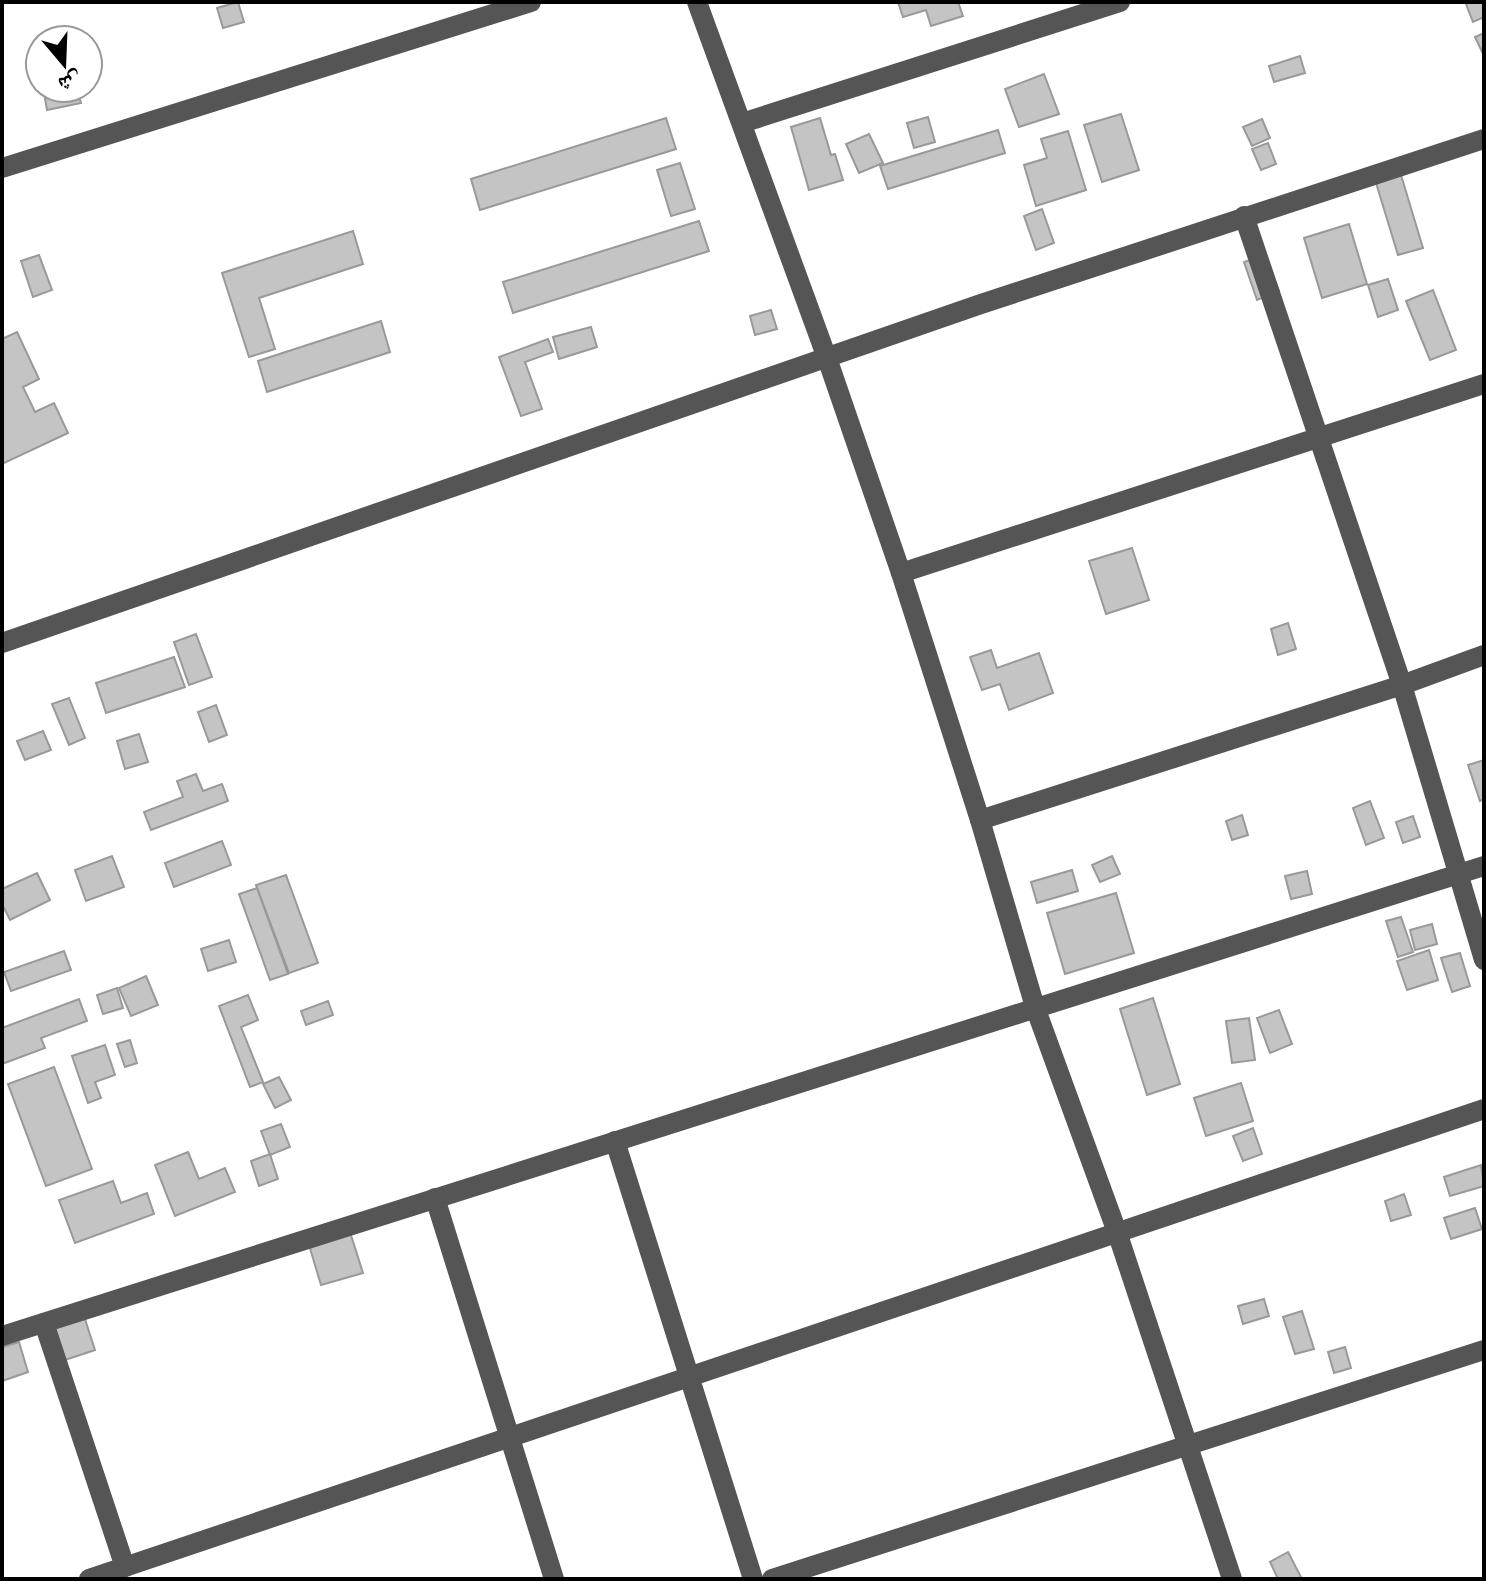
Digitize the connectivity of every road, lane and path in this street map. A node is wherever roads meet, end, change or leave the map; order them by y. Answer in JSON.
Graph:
{"nodes":[{"id":1,"x":531,"y":2,"type":"edge"},
{"id":2,"x":697,"y":2,"type":"edge"},
{"id":3,"x":1120,"y":2,"type":"edge"},
{"id":4,"x":742,"y":123,"type":"junction"},
{"id":5,"x":1484,"y":139,"type":"edge"},
{"id":6,"x":2,"y":168,"type":"edge"},
{"id":7,"x":1244,"y":216,"type":"junction"},
{"id":8,"x":827,"y":358,"type":"junction"},
{"id":9,"x":1484,"y":384,"type":"edge"},
{"id":10,"x":1317,"y":436,"type":"junction"},
{"id":11,"x":901,"y":573,"type":"junction"},
{"id":12,"x":2,"y":643,"type":"edge"},
{"id":13,"x":1484,"y":655,"type":"edge"},
{"id":14,"x":1402,"y":685,"type":"junction"},
{"id":15,"x":980,"y":820,"type":"junction"},
{"id":16,"x":1484,"y":866,"type":"edge"},
{"id":17,"x":1458,"y":874,"type":"junction"},
{"id":18,"x":1484,"y":960,"type":"edge"},
{"id":19,"x":1035,"y":1007,"type":"junction"},
{"id":20,"x":1484,"y":1109,"type":"edge"},
{"id":21,"x":615,"y":1141,"type":"junction"},
{"id":22,"x":435,"y":1198,"type":"junction"},
{"id":23,"x":1117,"y":1232,"type":"junction"},
{"id":24,"x":44,"y":1323,"type":"junction"},
{"id":25,"x":2,"y":1336,"type":"edge"},
{"id":26,"x":1484,"y":1350,"type":"edge"},
{"id":27,"x":688,"y":1377,"type":"junction"},
{"id":28,"x":510,"y":1437,"type":"junction"},
{"id":29,"x":1186,"y":1446,"type":"junction"},
{"id":30,"x":125,"y":1567,"type":"junction"},
{"id":31,"x":89,"y":1579,"type":"edge"},
{"id":32,"x":554,"y":1579,"type":"edge"},
{"id":33,"x":753,"y":1579,"type":"edge"},
{"id":34,"x":772,"y":1579,"type":"edge"},
{"id":35,"x":1232,"y":1579,"type":"edge"}],
"edges":[{"from":1,"to":6,"type":"street"},
{"from":2,"to":4,"type":"street"},
{"from":3,"to":4,"type":"street"},
{"from":4,"to":8,"type":"street"},
{"from":5,"to":7,"type":"street"},
{"from":7,"to":8,"type":"street"},
{"from":7,"to":10,"type":"street"},
{"from":8,"to":11,"type":"street"},
{"from":8,"to":12,"type":"street"},
{"from":9,"to":10,"type":"street"},
{"from":10,"to":11,"type":"street"},
{"from":10,"to":14,"type":"street"},
{"from":11,"to":15,"type":"street"},
{"from":13,"to":14,"type":"street"},
{"from":14,"to":15,"type":"street"},
{"from":14,"to":17,"type":"street"},
{"from":15,"to":19,"type":"street"},
{"from":16,"to":17,"type":"street"},
{"from":17,"to":18,"type":"street"},
{"from":17,"to":19,"type":"street"},
{"from":19,"to":21,"type":"street"},
{"from":19,"to":23,"type":"street"},
{"from":20,"to":23,"type":"street"},
{"from":21,"to":22,"type":"street"},
{"from":21,"to":27,"type":"street"},
{"from":22,"to":24,"type":"street"},
{"from":22,"to":28,"type":"street"},
{"from":23,"to":27,"type":"street"},
{"from":23,"to":29,"type":"street"},
{"from":24,"to":25,"type":"street"},
{"from":24,"to":30,"type":"street"},
{"from":26,"to":29,"type":"street"},
{"from":27,"to":28,"type":"street"},
{"from":27,"to":33,"type":"street"},
{"from":28,"to":30,"type":"street"},
{"from":28,"to":32,"type":"street"},
{"from":29,"to":34,"type":"street"},
{"from":29,"to":35,"type":"street"},
{"from":30,"to":31,"type":"street"}]}
